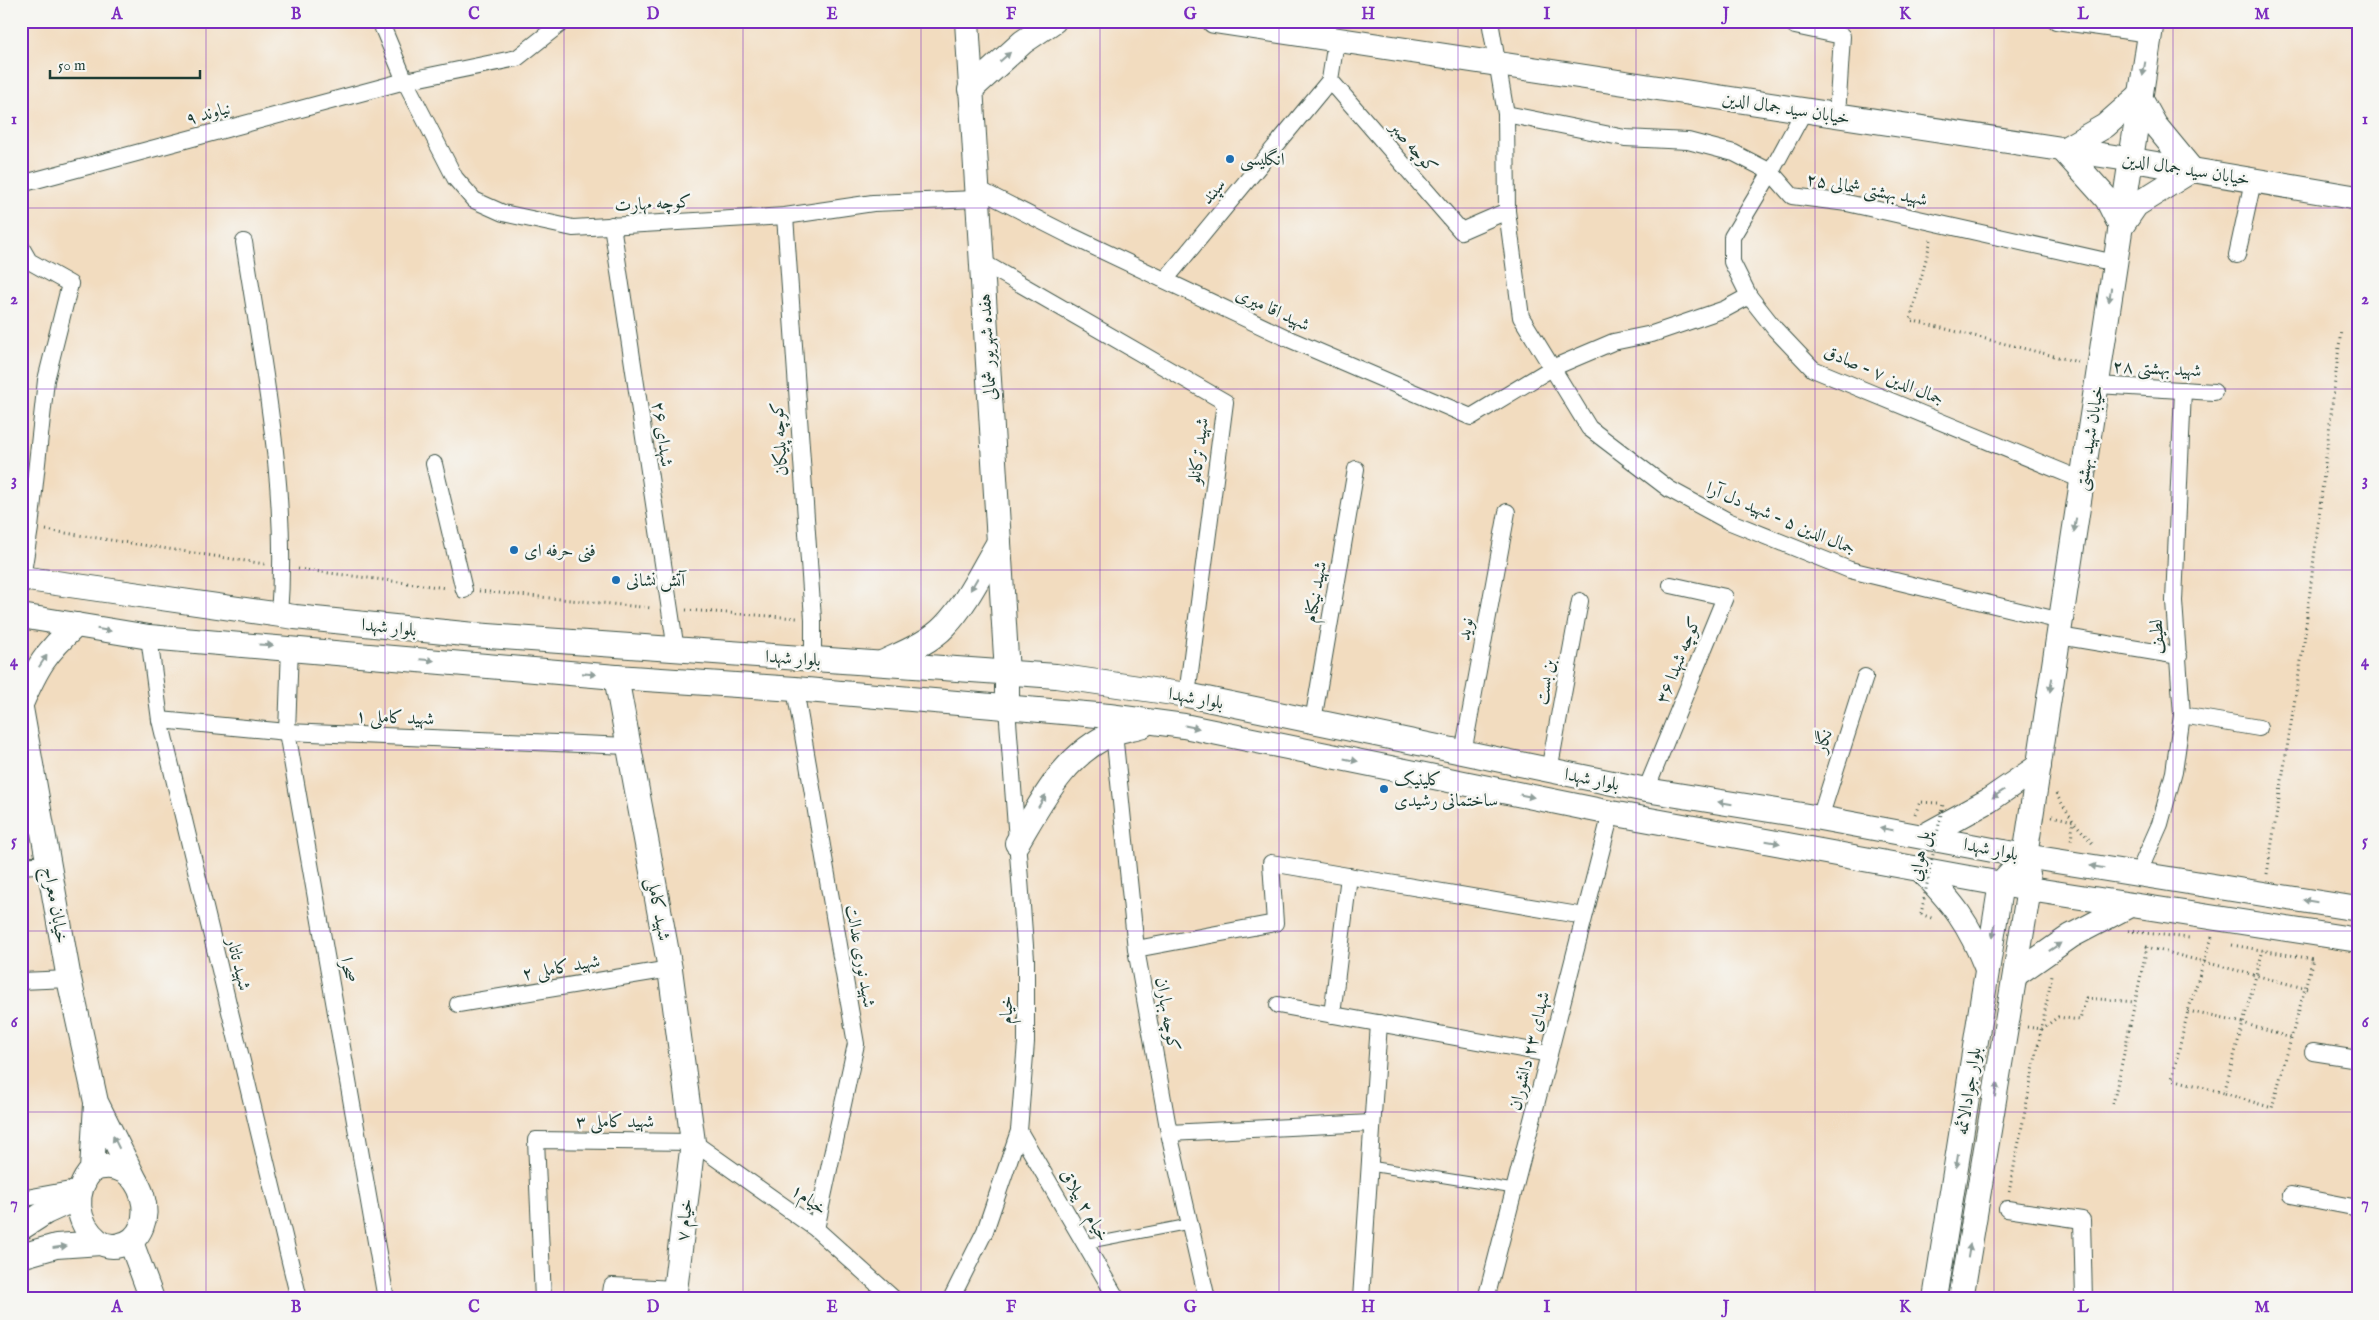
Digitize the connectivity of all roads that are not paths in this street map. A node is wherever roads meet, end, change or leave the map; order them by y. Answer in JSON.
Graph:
{"nodes":[{"id":1,"x":380,"y":21,"type":"edge"},
{"id":2,"x":564,"y":21,"type":"edge"},
{"id":3,"x":967,"y":21,"type":"edge"},
{"id":4,"x":1054,"y":21,"type":"edge"},
{"id":5,"x":1214,"y":21,"type":"edge"},
{"id":6,"x":1490,"y":21,"type":"edge"},
{"id":7,"x":1796,"y":21,"type":"edge"},
{"id":8,"x":2056,"y":21,"type":"edge"},
{"id":9,"x":1256,"y":25,"type":"edge"},
{"id":10,"x":2151,"y":28,"type":"edge"},
{"id":11,"x":1336,"y":41,"type":"junction"},
{"id":12,"x":1496,"y":64,"type":"junction"},
{"id":13,"x":1330,"y":80,"type":"junction"},
{"id":14,"x":404,"y":81,"type":"junction"},
{"id":15,"x":970,"y":90,"type":"junction"},
{"id":16,"x":2139,"y":96,"type":"junction"},
{"id":17,"x":1804,"y":110,"type":"junction"},
{"id":18,"x":1506,"y":114,"type":"junction"},
{"id":19,"x":1837,"y":116,"type":"junction"},
{"id":20,"x":2063,"y":150,"type":"junction"},
{"id":21,"x":2131,"y":160,"type":"junction"},
{"id":22,"x":2192,"y":170,"type":"junction"},
{"id":23,"x":1771,"y":172,"type":"junction"},
{"id":24,"x":2254,"y":180,"type":"junction"},
{"id":25,"x":21,"y":184,"type":"edge"},
{"id":26,"x":977,"y":194,"type":"junction"},
{"id":27,"x":2358,"y":198,"type":"edge"},
{"id":28,"x":1507,"y":211,"type":"junction"},
{"id":29,"x":785,"y":216,"type":"junction"},
{"id":30,"x":612,"y":224,"type":"junction"},
{"id":31,"x":2121,"y":227,"type":"junction"},
{"id":32,"x":244,"y":242,"type":"dead end"},
{"id":33,"x":21,"y":247,"type":"edge"},
{"id":34,"x":2237,"y":255,"type":"dead end"},
{"id":35,"x":982,"y":262,"type":"junction"},
{"id":36,"x":2115,"y":263,"type":"junction"},
{"id":37,"x":1166,"y":280,"type":"junction"},
{"id":38,"x":1749,"y":296,"type":"junction"},
{"id":39,"x":1552,"y":368,"type":"junction"},
{"id":40,"x":2098,"y":376,"type":"junction"},
{"id":41,"x":2183,"y":390,"type":"junction"},
{"id":42,"x":2214,"y":392,"type":"dead end"},
{"id":43,"x":434,"y":464,"type":"dead end"},
{"id":44,"x":1356,"y":469,"type":"dead end"},
{"id":45,"x":2082,"y":480,"type":"junction"},
{"id":46,"x":1507,"y":512,"type":"dead end"},
{"id":47,"x":999,"y":542,"type":"junction"},
{"id":48,"x":22,"y":580,"type":"edge"},
{"id":49,"x":1671,"y":585,"type":"dead end"},
{"id":50,"x":464,"y":590,"type":"road end"},
{"id":51,"x":1580,"y":601,"type":"dead end"},
{"id":52,"x":21,"y":616,"type":"edge"},
{"id":53,"x":279,"y":616,"type":"junction"},
{"id":54,"x":76,"y":626,"type":"junction"},
{"id":55,"x":2060,"y":628,"type":"junction"},
{"id":56,"x":149,"y":637,"type":"junction"},
{"id":57,"x":290,"y":647,"type":"junction"},
{"id":58,"x":676,"y":650,"type":"junction"},
{"id":59,"x":2179,"y":656,"type":"junction"},
{"id":60,"x":813,"y":659,"type":"junction"},
{"id":61,"x":880,"y":664,"type":"junction"},
{"id":62,"x":917,"y":666,"type":"junction"},
{"id":63,"x":1007,"y":673,"type":"junction"},
{"id":64,"x":616,"y":677,"type":"junction"},
{"id":65,"x":1865,"y":677,"type":"dead end"},
{"id":66,"x":1136,"y":688,"type":"junction"},
{"id":67,"x":795,"y":689,"type":"junction"},
{"id":68,"x":1187,"y":695,"type":"junction"},
{"id":69,"x":913,"y":700,"type":"junction"},
{"id":70,"x":1007,"y":708,"type":"junction"},
{"id":71,"x":22,"y":711,"type":"edge"},
{"id":72,"x":2182,"y":715,"type":"junction"},
{"id":73,"x":160,"y":720,"type":"junction"},
{"id":74,"x":1313,"y":721,"type":"junction"},
{"id":75,"x":1120,"y":725,"type":"junction"},
{"id":76,"x":2259,"y":728,"type":"dead end"},
{"id":77,"x":286,"y":732,"type":"junction"},
{"id":78,"x":628,"y":746,"type":"junction"},
{"id":79,"x":1463,"y":754,"type":"junction"},
{"id":80,"x":2039,"y":766,"type":"junction"},
{"id":81,"x":1549,"y":770,"type":"junction"},
{"id":82,"x":1646,"y":790,"type":"junction"},
{"id":83,"x":1611,"y":812,"type":"junction"},
{"id":84,"x":1820,"y":818,"type":"junction"},
{"id":85,"x":1924,"y":836,"type":"junction"},
{"id":86,"x":1017,"y":843,"type":"junction"},
{"id":87,"x":2025,"y":856,"type":"junction"},
{"id":88,"x":48,"y":864,"type":"junction"},
{"id":89,"x":21,"y":866,"type":"edge"},
{"id":90,"x":1919,"y":868,"type":"junction"},
{"id":91,"x":2127,"y":872,"type":"junction"},
{"id":92,"x":1349,"y":876,"type":"junction"},
{"id":93,"x":2001,"y":883,"type":"junction"},
{"id":94,"x":2029,"y":888,"type":"junction"},
{"id":95,"x":2130,"y":905,"type":"junction"},
{"id":96,"x":2358,"y":909,"type":"edge"},
{"id":97,"x":1584,"y":916,"type":"junction"},
{"id":98,"x":2358,"y":940,"type":"edge"},
{"id":99,"x":1136,"y":949,"type":"junction"},
{"id":100,"x":670,"y":969,"type":"junction"},
{"id":101,"x":1988,"y":970,"type":"junction"},
{"id":102,"x":2015,"y":975,"type":"junction"},
{"id":103,"x":69,"y":979,"type":"junction"},
{"id":104,"x":21,"y":981,"type":"edge"},
{"id":105,"x":458,"y":1004,"type":"dead end"},
{"id":106,"x":1278,"y":1005,"type":"dead end"},
{"id":107,"x":1332,"y":1015,"type":"junction"},
{"id":108,"x":1379,"y":1023,"type":"junction"},
{"id":109,"x":2313,"y":1052,"type":"dead end"},
{"id":110,"x":1549,"y":1054,"type":"junction"},
{"id":111,"x":2358,"y":1059,"type":"edge"},
{"id":112,"x":96,"y":1102,"type":"junction"},
{"id":113,"x":1372,"y":1123,"type":"junction"},
{"id":114,"x":1019,"y":1131,"type":"junction"},
{"id":115,"x":1169,"y":1134,"type":"junction"},
{"id":116,"x":693,"y":1142,"type":"junction"},
{"id":117,"x":1370,"y":1166,"type":"junction"},
{"id":118,"x":136,"y":1182,"type":"junction"},
{"id":119,"x":84,"y":1185,"type":"junction"},
{"id":120,"x":1514,"y":1189,"type":"junction"},
{"id":121,"x":2292,"y":1195,"type":"dead end"},
{"id":122,"x":21,"y":1199,"type":"edge"},
{"id":123,"x":2358,"y":1208,"type":"edge"},
{"id":124,"x":2007,"y":1209,"type":"road end"},
{"id":125,"x":1188,"y":1224,"type":"junction"},
{"id":126,"x":21,"y":1228,"type":"edge"},
{"id":127,"x":816,"y":1229,"type":"junction"},
{"id":128,"x":131,"y":1242,"type":"junction"},
{"id":129,"x":101,"y":1243,"type":"junction"},
{"id":130,"x":1085,"y":1244,"type":"junction"},
{"id":131,"x":21,"y":1256,"type":"edge"},
{"id":132,"x":675,"y":1294,"type":"edge"},
{"id":133,"x":152,"y":1299,"type":"edge"},
{"id":134,"x":299,"y":1299,"type":"edge"},
{"id":135,"x":386,"y":1299,"type":"edge"},
{"id":136,"x":543,"y":1299,"type":"edge"},
{"id":137,"x":610,"y":1299,"type":"edge"},
{"id":138,"x":894,"y":1299,"type":"edge"},
{"id":139,"x":951,"y":1299,"type":"edge"},
{"id":140,"x":1117,"y":1299,"type":"edge"},
{"id":141,"x":1207,"y":1299,"type":"edge"},
{"id":142,"x":1361,"y":1299,"type":"edge"},
{"id":143,"x":1486,"y":1299,"type":"edge"},
{"id":144,"x":1935,"y":1299,"type":"edge"},
{"id":145,"x":1961,"y":1299,"type":"edge"},
{"id":146,"x":2084,"y":1299,"type":"edge"}],
"edges":[{"from":1,"to":14,"type":"street","name":"کوچه مهارت"},
{"from":2,"to":14,"type":"street","name":"نیاوند ۹"},
{"from":3,"to":15,"type":"main road","name":"هفده شهریور شمالی"},
{"from":15,"to":4,"type":"main road","one_way":true},
{"from":5,"to":9,"type":"main road","name":"خیابان سید جمال الدین"},
{"from":6,"to":12,"type":"street","name":"جمال الدین ۵ - شهید دل آرا"},
{"from":7,"to":19,"type":"street"},
{"from":8,"to":10,"type":"street"},
{"from":9,"to":11,"type":"main road","name":"خیابان سید جمال الدین"},
{"from":10,"to":16,"type":"main road","name":"خیابان شهید بهشتی","one_way":true},
{"from":11,"to":12,"type":"main road","name":"خیابان سید جمال الدین"},
{"from":11,"to":13,"type":"street"},
{"from":12,"to":17,"type":"main road","name":"خیابان سید جمال الدین"},
{"from":12,"to":18,"type":"street","name":"جمال الدین ۵ - شهید دل آرا"},
{"from":13,"to":28,"type":"street","name":"کوچه صبر"},
{"from":13,"to":37,"type":"street","name":"سپند"},
{"from":14,"to":25,"type":"street","name":"نیاوند ۹"},
{"from":14,"to":30,"type":"street","name":"کوچه مهارت"},
{"from":15,"to":26,"type":"main road","name":"هفده شهریور شمالی"},
{"from":16,"to":20,"type":"main road"},
{"from":16,"to":21,"type":"main road","name":"خیابان شهید بهشتی"},
{"from":16,"to":22,"type":"main road"},
{"from":17,"to":19,"type":"main road","name":"خیابان سید جمال الدین"},
{"from":17,"to":23,"type":"street","name":"جمال الدین ۷ - صادق"},
{"from":18,"to":23,"type":"street","name":"۲۵ شهید بهشتی شمالی"},
{"from":18,"to":28,"type":"street","name":"جمال الدین ۵ - شهید دل آرا"},
{"from":19,"to":20,"type":"main road","name":"خیابان سید جمال الدین"},
{"from":20,"to":21,"type":"main road","name":"خیابان سید جمال الدین"},
{"from":20,"to":31,"type":"main road"},
{"from":21,"to":22,"type":"main road","name":"خیابان سید جمال الدین"},
{"from":21,"to":31,"type":"main road","name":"خیابان شهید بهشتی"},
{"from":22,"to":24,"type":"main road","name":"خیابان سید جمال الدین"},
{"from":22,"to":31,"type":"main road"},
{"from":23,"to":36,"type":"street","name":"۲۵ شهید بهشتی شمالی"},
{"from":23,"to":38,"type":"street","name":"جمال الدین ۷ - صادق"},
{"from":24,"to":27,"type":"main road","name":"خیابان سید جمال الدین"},
{"from":24,"to":34,"type":"street"},
{"from":26,"to":29,"type":"street","name":"کوچه مهارت"},
{"from":26,"to":35,"type":"main road","name":"هفده شهریور شمالی"},
{"from":26,"to":37,"type":"street","name":"شهید اقا میری"},
{"from":28,"to":39,"type":"street","name":"جمال الدین ۵ - شهید دل آرا"},
{"from":29,"to":30,"type":"street","name":"کوچه مهارت"},
{"from":29,"to":60,"type":"street","name":"کوچه پلیکان"},
{"from":30,"to":58,"type":"street","name":"شهدای ۲۶"},
{"from":31,"to":36,"type":"main road","name":"خیابان شهید بهشتی"},
{"from":32,"to":53,"type":"street"},
{"from":33,"to":48,"type":"street"},
{"from":35,"to":47,"type":"main road","name":"هفده شهریور شمالی"},
{"from":35,"to":68,"type":"street","name":"شهید ترکانلو"},
{"from":36,"to":40,"type":"main road","name":"خیابان شهید بهشتی","one_way":true},
{"from":37,"to":39,"type":"street","name":"شهید اقا میری"},
{"from":38,"to":39,"type":"street"},
{"from":38,"to":45,"type":"street","name":"جمال الدین ۷ - صادق"},
{"from":39,"to":55,"type":"street","name":"جمال الدین ۵ - شهید دل آرا"},
{"from":40,"to":41,"type":"street","name":"شهید بهشتی ۲۸"},
{"from":40,"to":45,"type":"main road","name":"خیابان شهید بهشتی"},
{"from":41,"to":42,"type":"street","name":"شهید بهشتی ۲۸"},
{"from":41,"to":59,"type":"street","name":"لطیف"},
{"from":43,"to":50,"type":"street"},
{"from":44,"to":74,"type":"street","name":"شهید نیکنام"},
{"from":45,"to":55,"type":"main road","name":"خیابان شهید بهشتی","one_way":true},
{"from":46,"to":79,"type":"street","name":"نوید"},
{"from":47,"to":61,"type":"main road","one_way":true},
{"from":47,"to":63,"type":"main road","name":"هفده شهریور شمالی"},
{"from":48,"to":53,"type":"main road","name":"بلوار شهدا"},
{"from":49,"to":82,"type":"street","name":"کوچه شهدا ۳۶"},
{"from":51,"to":81,"type":"street","name":"بن بست"},
{"from":52,"to":54,"type":"main road","name":"بلوار شهدا"},
{"from":53,"to":58,"type":"main road","name":"بلوار شهدا"},
{"from":54,"to":56,"type":"main road","name":"بلوار شهدا","one_way":true},
{"from":71,"to":54,"type":"main road","one_way":true},
{"from":55,"to":59,"type":"street","name":"جمال الدین ۵ - شهید دل آرا"},
{"from":55,"to":80,"type":"main road","name":"خیابان شهید بهشتی","one_way":true},
{"from":56,"to":57,"type":"main road","name":"بلوار شهدا","one_way":true},
{"from":56,"to":73,"type":"street","name":"شهید تاتار"},
{"from":57,"to":64,"type":"main road","name":"بلوار شهدا","one_way":true},
{"from":57,"to":77,"type":"street","name":"صحرا"},
{"from":58,"to":60,"type":"main road","name":"بلوار شهدا"},
{"from":59,"to":72,"type":"street","name":"لطیف"},
{"from":60,"to":61,"type":"main road","name":"بلوار شهدا"},
{"from":61,"to":62,"type":"main road","name":"بلوار شهدا"},
{"from":62,"to":63,"type":"main road","name":"بلوار شهدا"},
{"from":62,"to":69,"type":"main road"},
{"from":63,"to":66,"type":"main road","name":"بلوار شهدا"},
{"from":63,"to":70,"type":"main road","name":"هفده شهریور شمالی"},
{"from":64,"to":67,"type":"main road","name":"بلوار شهدا"},
{"from":64,"to":78,"type":"main road","name":"شهید کاملی"},
{"from":65,"to":84,"type":"street","name":"نگار"},
{"from":66,"to":68,"type":"main road","name":"بلوار شهدا"},
{"from":66,"to":75,"type":"main road"},
{"from":67,"to":69,"type":"main road","name":"بلوار شهدا"},
{"from":67,"to":127,"type":"street","name":"شهید نوری عدالت"},
{"from":68,"to":74,"type":"main road","name":"بلوار شهدا"},
{"from":69,"to":70,"type":"main road","name":"بلوار شهدا"},
{"from":70,"to":75,"type":"main road","name":"بلوار شهدا"},
{"from":70,"to":86,"type":"street","name":"خیام"},
{"from":71,"to":88,"type":"main road","name":"خیابان معراج"},
{"from":72,"to":76,"type":"street"},
{"from":72,"to":91,"type":"street","name":"لطیف"},
{"from":73,"to":77,"type":"street","name":"شهید کاملی ۱"},
{"from":73,"to":134,"type":"street","name":"شهید تاتار"},
{"from":74,"to":79,"type":"main road","name":"بلوار شهدا"},
{"from":75,"to":83,"type":"main road","name":"بلوار شهدا","one_way":true},
{"from":86,"to":75,"type":"main road","one_way":true},
{"from":75,"to":99,"type":"street","name":"کوچه بهاران"},
{"from":77,"to":78,"type":"street","name":"شهید کاملی ۱"},
{"from":77,"to":135,"type":"street","name":"صحرا"},
{"from":78,"to":100,"type":"main road","name":"شهید کاملی"},
{"from":79,"to":81,"type":"main road","name":"بلوار شهدا"},
{"from":80,"to":85,"type":"main road","one_way":true},
{"from":80,"to":87,"type":"main road","name":"خیابان شهید بهشتی"},
{"from":81,"to":82,"type":"main road","name":"بلوار شهدا"},
{"from":84,"to":82,"type":"main road","name":"بلوار شهدا","one_way":true},
{"from":83,"to":90,"type":"main road","name":"بلوار شهدا","one_way":true},
{"from":83,"to":97,"type":"street","name":"شهدای ۲۳ دانشوران"},
{"from":85,"to":84,"type":"main road","name":"بلوار شهدا","one_way":true},
{"from":85,"to":87,"type":"main road","name":"بلوار شهدا"},
{"from":86,"to":114,"type":"street","name":"خیام"},
{"from":91,"to":87,"type":"main road","name":"بلوار شهدا","one_way":true},
{"from":87,"to":93,"type":"main road"},
{"from":87,"to":94,"type":"main road","name":"خیابان شهید بهشتی"},
{"from":88,"to":89,"type":"street"},
{"from":88,"to":103,"type":"main road","name":"خیابان معراج"},
{"from":90,"to":93,"type":"main road","name":"بلوار شهدا"},
{"from":90,"to":101,"type":"main road"},
{"from":96,"to":91,"type":"main road","name":"بلوار شهدا","one_way":true},
{"from":92,"to":97,"type":"street"},
{"from":92,"to":99,"type":"street"},
{"from":92,"to":107,"type":"street"},
{"from":93,"to":94,"type":"main road","name":"بلوار شهدا"},
{"from":93,"to":101,"type":"main road","name":"بلوار جوادالائمه","one_way":true},
{"from":94,"to":95,"type":"main road","name":"بلوار شهدا"},
{"from":94,"to":102,"type":"main road","name":"بلوار جوادالائمه"},
{"from":95,"to":98,"type":"main road","name":"بلوار شهدا"},
{"from":102,"to":95,"type":"main road","one_way":true},
{"from":97,"to":110,"type":"street","name":"شهدای ۲۳ دانشوران"},
{"from":99,"to":115,"type":"street","name":"کوچه بهاران"},
{"from":100,"to":105,"type":"street","name":"شهید کاملی ۲"},
{"from":100,"to":116,"type":"main road","name":"شهید کاملی"},
{"from":101,"to":144,"type":"main road","name":"بلوار جوادالائمه","one_way":true},
{"from":145,"to":102,"type":"main road","name":"بلوار جوادالائمه","one_way":true},
{"from":103,"to":104,"type":"street"},
{"from":103,"to":112,"type":"main road","name":"خیابان معراج"},
{"from":106,"to":107,"type":"street"},
{"from":107,"to":108,"type":"street"},
{"from":108,"to":110,"type":"street"},
{"from":108,"to":113,"type":"street"},
{"from":109,"to":111,"type":"street"},
{"from":110,"to":120,"type":"street","name":"شهدای ۲۳ دانشوران"},
{"from":118,"to":112,"type":"main road","one_way":true},
{"from":112,"to":119,"type":"main road"},
{"from":113,"to":115,"type":"street"},
{"from":113,"to":117,"type":"street"},
{"from":114,"to":130,"type":"street","name":"خیام ۲ ییلاق"},
{"from":114,"to":139,"type":"street","name":"خیام"},
{"from":115,"to":125,"type":"street","name":"کوچه بهاران"},
{"from":116,"to":127,"type":"street","name":"خیام۱"},
{"from":116,"to":132,"type":"main road","name":"خیام ۷"},
{"from":116,"to":136,"type":"street","name":"شهید کاملی ۳"},
{"from":117,"to":120,"type":"lane"},
{"from":117,"to":142,"type":"street"},
{"from":118,"to":119,"type":"main road"},
{"from":118,"to":128,"type":"main road"},
{"from":119,"to":122,"type":"street"},
{"from":119,"to":126,"type":"main road"},
{"from":119,"to":129,"type":"main road"},
{"from":120,"to":143,"type":"street","name":"شهدای ۲۳ دانشوران"},
{"from":121,"to":123,"type":"street"},
{"from":124,"to":146,"type":"street"},
{"from":125,"to":130,"type":"lane"},
{"from":125,"to":141,"type":"street","name":"کوچه بهاران"},
{"from":127,"to":138,"type":"street","name":"خیام۱"},
{"from":128,"to":129,"type":"main road"},
{"from":128,"to":133,"type":"main road"},
{"from":131,"to":129,"type":"main road","one_way":true},
{"from":130,"to":140,"type":"street","name":"خیام ۲ ییلاق"},
{"from":132,"to":137,"type":"street"}]}
